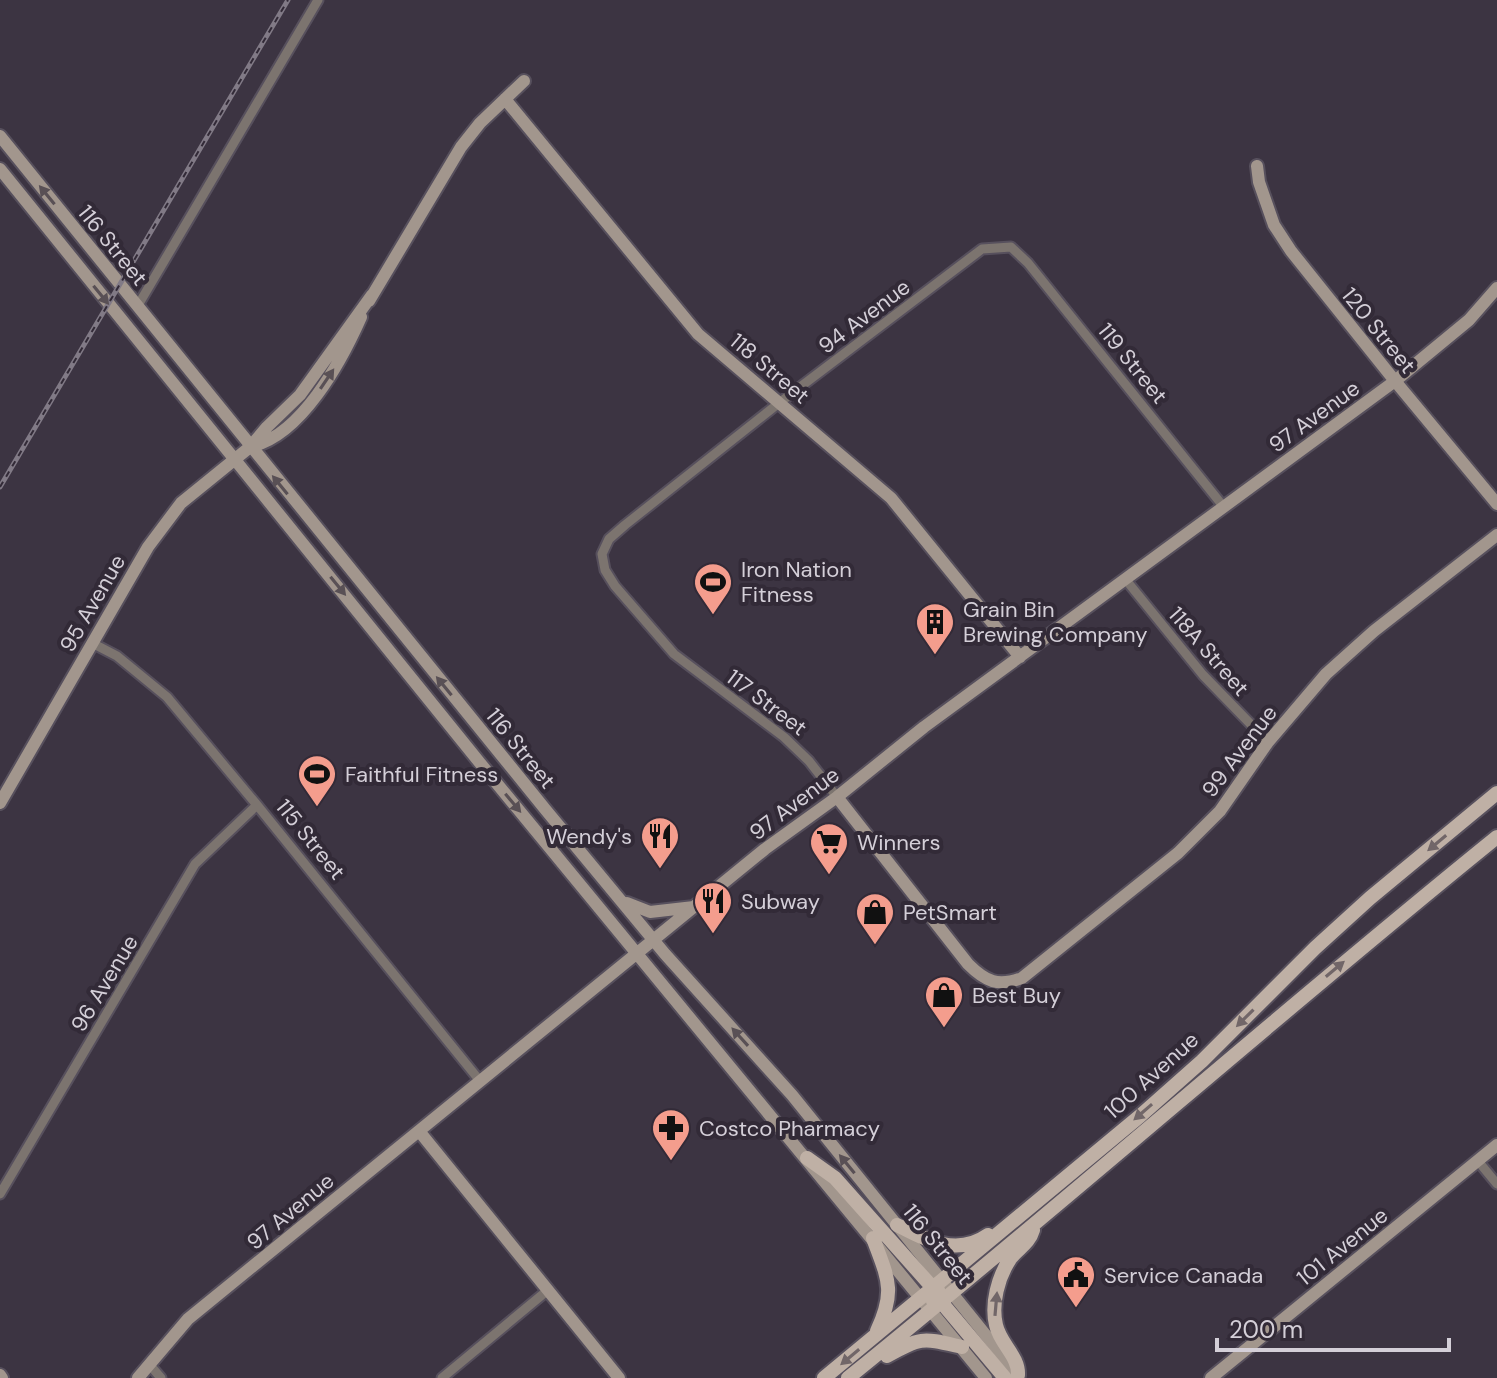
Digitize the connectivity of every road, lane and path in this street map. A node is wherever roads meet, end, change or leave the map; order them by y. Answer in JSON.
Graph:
{"nodes":[{"id":1,"x":318,"y":0,"type":"edge"},
{"id":2,"x":524,"y":81,"type":"dead end"},
{"id":3,"x":505,"y":99,"type":"junction"},
{"id":4,"x":0,"y":136,"type":"edge"},
{"id":5,"x":1257,"y":166,"type":"dead end"},
{"id":6,"x":0,"y":169,"type":"edge"},
{"id":7,"x":1011,"y":247,"type":"joint"},
{"id":8,"x":1497,"y":288,"type":"edge"},
{"id":9,"x":137,"y":307,"type":"junction"},
{"id":10,"x":1395,"y":381,"type":"junction"},
{"id":11,"x":779,"y":403,"type":"junction"},
{"id":12,"x":250,"y":447,"type":"junction"},
{"id":13,"x":236,"y":459,"type":"junction"},
{"id":14,"x":1497,"y":504,"type":"edge"},
{"id":15,"x":1223,"y":506,"type":"junction"},
{"id":16,"x":1497,"y":535,"type":"edge"},
{"id":17,"x":602,"y":554,"type":"joint"},
{"id":18,"x":1126,"y":580,"type":"junction"},
{"id":19,"x":92,"y":643,"type":"junction"},
{"id":20,"x":1020,"y":657,"type":"junction"},
{"id":21,"x":1268,"y":742,"type":"junction"},
{"id":22,"x":1497,"y":793,"type":"edge"},
{"id":23,"x":837,"y":797,"type":"junction"},
{"id":24,"x":0,"y":803,"type":"edge"},
{"id":25,"x":257,"y":805,"type":"junction"},
{"id":26,"x":1497,"y":837,"type":"edge"},
{"id":27,"x":620,"y":900,"type":"junction"},
{"id":28,"x":696,"y":906,"type":"junction"},
{"id":29,"x":653,"y":939,"type":"junction"},
{"id":30,"x":636,"y":953,"type":"junction"},
{"id":31,"x":1006,"y":984,"type":"joint"},
{"id":32,"x":480,"y":1081,"type":"junction"},
{"id":33,"x":419,"y":1131,"type":"junction"},
{"id":34,"x":1497,"y":1145,"type":"edge"},
{"id":35,"x":807,"y":1158,"type":"junction"},
{"id":36,"x":1478,"y":1161,"type":"junction"},
{"id":37,"x":1497,"y":1184,"type":"edge"},
{"id":38,"x":0,"y":1194,"type":"edge"},
{"id":39,"x":1016,"y":1220,"type":"junction"},
{"id":40,"x":1035,"y":1223,"type":"junction"},
{"id":41,"x":897,"y":1225,"type":"junction"},
{"id":42,"x":873,"y":1238,"type":"junction"},
{"id":43,"x":937,"y":1285,"type":"junction"},
{"id":44,"x":548,"y":1290,"type":"junction"},
{"id":45,"x":920,"y":1298,"type":"junction"},
{"id":46,"x":941,"y":1303,"type":"junction"},
{"id":47,"x":875,"y":1335,"type":"junction"},
{"id":48,"x":962,"y":1347,"type":"junction"},
{"id":49,"x":149,"y":1364,"type":"junction"},
{"id":50,"x":1014,"y":1377,"type":"edge"},
{"id":51,"x":138,"y":1378,"type":"edge"},
{"id":52,"x":161,"y":1378,"type":"edge"},
{"id":53,"x":442,"y":1378,"type":"edge"},
{"id":54,"x":619,"y":1378,"type":"edge"},
{"id":55,"x":824,"y":1378,"type":"edge"},
{"id":56,"x":848,"y":1378,"type":"edge"},
{"id":57,"x":986,"y":1378,"type":"edge"},
{"id":58,"x":1211,"y":1378,"type":"edge"}],
"edges":[{"from":1,"to":9,"type":"street"},
{"from":2,"to":3,"type":"street","name":"95 Avenue"},
{"from":3,"to":11,"type":"street","name":"118 Street"},
{"from":3,"to":12,"type":"street","name":"95 Avenue"},
{"from":9,"to":4,"type":"street","name":"116 Street","one_way":true},
{"from":5,"to":10,"type":"street","name":"120 Street"},
{"from":6,"to":13,"type":"street","name":"116 Street","one_way":true},
{"from":7,"to":11,"type":"street","name":"94 Avenue"},
{"from":7,"to":15,"type":"street","name":"119 Street"},
{"from":8,"to":10,"type":"street","name":"97 Avenue"},
{"from":9,"to":12,"type":"street","name":"116 Street"},
{"from":10,"to":14,"type":"street","name":"120 Street"},
{"from":10,"to":15,"type":"street","name":"97 Avenue"},
{"from":11,"to":17,"type":"street","name":"94 Avenue"},
{"from":11,"to":20,"type":"street","name":"118 Street"},
{"from":12,"to":13,"type":"street","name":"95 Avenue"},
{"from":27,"to":12,"type":"street","name":"116 Street","one_way":true},
{"from":13,"to":19,"type":"street","name":"95 Avenue"},
{"from":13,"to":30,"type":"street","name":"116 Street","one_way":true},
{"from":15,"to":18,"type":"street","name":"97 Avenue"},
{"from":16,"to":21,"type":"street","name":"99 Avenue"},
{"from":17,"to":23,"type":"street","name":"117 Street"},
{"from":18,"to":20,"type":"street","name":"97 Avenue"},
{"from":18,"to":21,"type":"street","name":"118A Street"},
{"from":19,"to":24,"type":"street","name":"95 Avenue"},
{"from":19,"to":25,"type":"street","name":"115 Street"},
{"from":20,"to":23,"type":"street","name":"97 Avenue"},
{"from":21,"to":31,"type":"street","name":"99 Avenue"},
{"from":22,"to":39,"type":"main road","name":"100 Avenue","one_way":true},
{"from":23,"to":28,"type":"street","name":"97 Avenue"},
{"from":23,"to":31,"type":"street","name":"117 Street"},
{"from":25,"to":32,"type":"street","name":"115 Street"},
{"from":25,"to":38,"type":"street","name":"96 Avenue"},
{"from":40,"to":26,"type":"main road","name":"100 Avenue","one_way":true},
{"from":27,"to":28,"type":"street"},
{"from":27,"to":29,"type":"street","name":"116 Street"},
{"from":28,"to":29,"type":"street","name":"97 Avenue"},
{"from":29,"to":30,"type":"street","name":"97 Avenue"},
{"from":41,"to":29,"type":"street","name":"116 Street","one_way":true},
{"from":30,"to":32,"type":"street","name":"97 Avenue"},
{"from":30,"to":35,"type":"street","name":"116 Street"},
{"from":32,"to":33,"type":"street","name":"97 Avenue"},
{"from":33,"to":44,"type":"street"},
{"from":33,"to":49,"type":"street","name":"97 Avenue"},
{"from":34,"to":36,"type":"street","name":"101 Avenue"},
{"from":35,"to":42,"type":"street","name":"116 Street"},
{"from":35,"to":43,"type":"main road"},
{"from":36,"to":37,"type":"street"},
{"from":36,"to":58,"type":"street","name":"101 Avenue"},
{"from":39,"to":41,"type":"main road"},
{"from":39,"to":43,"type":"main road","name":"100 Avenue"},
{"from":40,"to":46,"type":"main road","name":"100 Avenue"},
{"from":50,"to":40,"type":"main road","one_way":true},
{"from":41,"to":43,"type":"street","name":"116 Street"},
{"from":42,"to":45,"type":"street","name":"116 Street"},
{"from":42,"to":47,"type":"main road"},
{"from":43,"to":45,"type":"main road","name":"100 Avenue"},
{"from":43,"to":46,"type":"main road"},
{"from":44,"to":53,"type":"street"},
{"from":44,"to":54,"type":"street"},
{"from":45,"to":46,"type":"main road"},
{"from":45,"to":47,"type":"main road","name":"100 Avenue"},
{"from":46,"to":48,"type":"street"},
{"from":46,"to":50,"type":"main road"},
{"from":46,"to":56,"type":"main road","name":"100 Avenue"},
{"from":47,"to":55,"type":"main road","name":"100 Avenue","one_way":true},
{"from":48,"to":56,"type":"main road"},
{"from":48,"to":57,"type":"street"},
{"from":49,"to":51,"type":"street","name":"97 Avenue"},
{"from":49,"to":52,"type":"street"}]}
